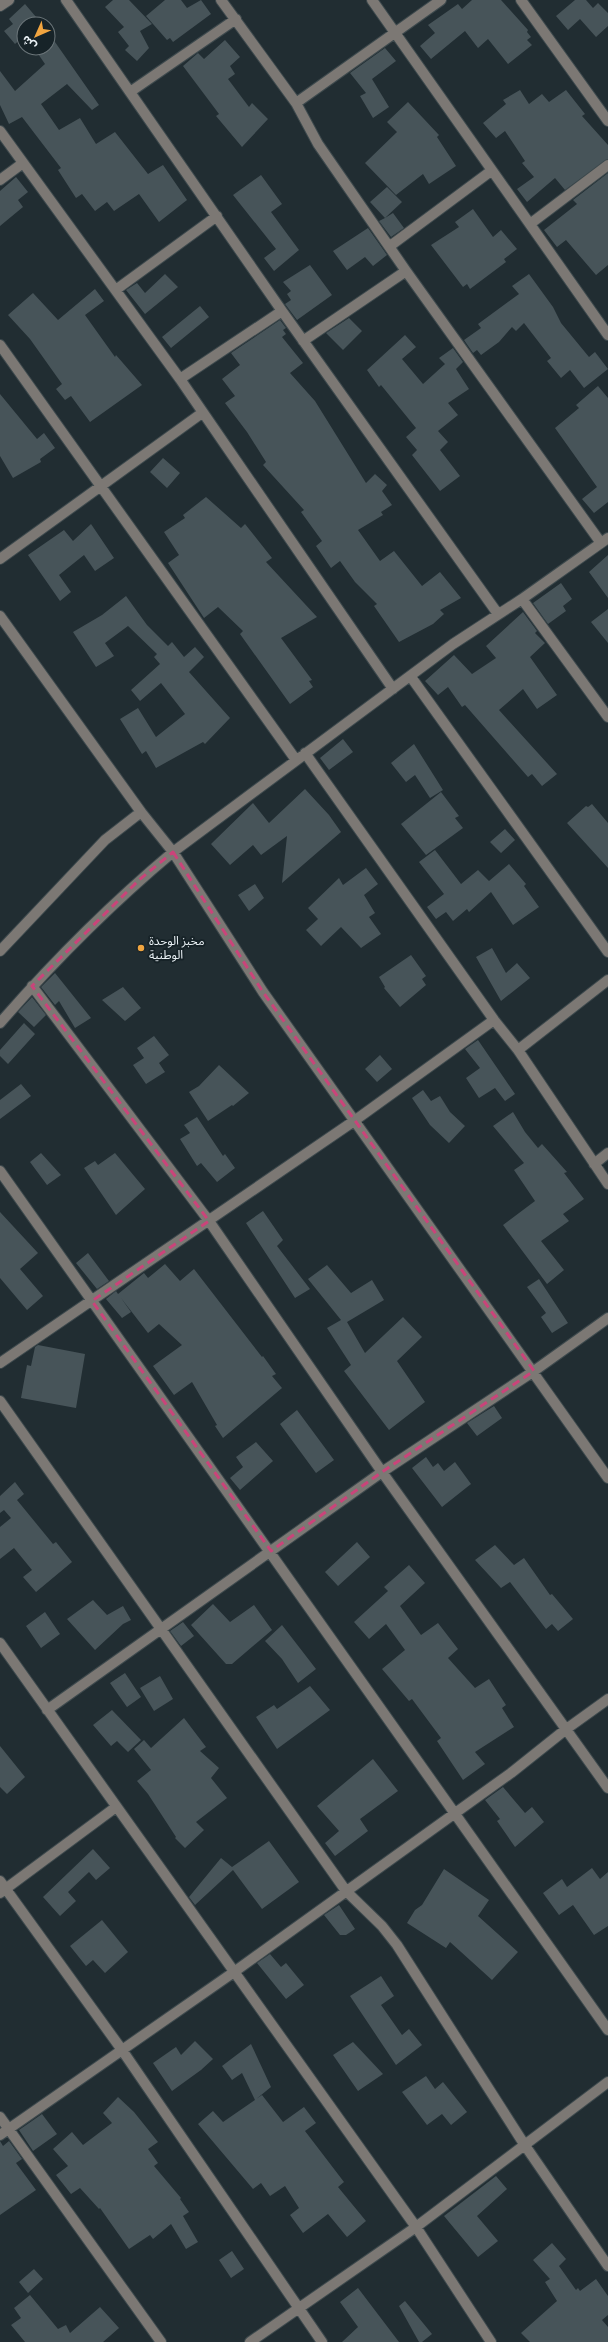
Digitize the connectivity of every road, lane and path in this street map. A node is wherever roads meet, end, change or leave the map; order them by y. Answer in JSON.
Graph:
{"nodes":[{"id":1,"x":9,"y":0,"type":"edge"},
{"id":2,"x":66,"y":0,"type":"edge"},
{"id":3,"x":221,"y":0,"type":"edge"},
{"id":4,"x":372,"y":0,"type":"edge"},
{"id":5,"x":441,"y":0,"type":"edge"},
{"id":6,"x":521,"y":0,"type":"edge"},
{"id":7,"x":0,"y":6,"type":"edge"},
{"id":8,"x":236,"y":19,"type":"junction"},
{"id":9,"x":395,"y":31,"type":"junction"},
{"id":10,"x":130,"y":92,"type":"junction"},
{"id":11,"x":296,"y":103,"type":"junction"},
{"id":12,"x":608,"y":121,"type":"edge"},
{"id":13,"x":0,"y":131,"type":"edge"},
{"id":14,"x":23,"y":163,"type":"junction"},
{"id":15,"x":608,"y":165,"type":"edge"},
{"id":16,"x":491,"y":171,"type":"junction"},
{"id":17,"x":0,"y":180,"type":"edge"},
{"id":18,"x":217,"y":216,"type":"junction"},
{"id":19,"x":530,"y":224,"type":"junction"},
{"id":20,"x":390,"y":246,"type":"junction"},
{"id":21,"x":406,"y":271,"type":"junction"},
{"id":22,"x":117,"y":289,"type":"junction"},
{"id":23,"x":282,"y":311,"type":"junction"},
{"id":24,"x":608,"y":335,"type":"edge"},
{"id":25,"x":303,"y":341,"type":"junction"},
{"id":26,"x":0,"y":345,"type":"edge"},
{"id":27,"x":180,"y":379,"type":"junction"},
{"id":28,"x":202,"y":412,"type":"junction"},
{"id":29,"x":101,"y":485,"type":"junction"},
{"id":30,"x":604,"y":540,"type":"edge"},
{"id":31,"x":0,"y":559,"type":"edge"},
{"id":32,"x":522,"y":599,"type":"junction"},
{"id":33,"x":498,"y":614,"type":"junction"},
{"id":34,"x":0,"y":616,"type":"edge"},
{"id":35,"x":412,"y":677,"type":"junction"},
{"id":36,"x":394,"y":689,"type":"junction"},
{"id":37,"x":608,"y":717,"type":"edge"},
{"id":38,"x":305,"y":753,"type":"junction"},
{"id":39,"x":296,"y":760,"type":"junction"},
{"id":40,"x":140,"y":812,"type":"junction"},
{"id":41,"x":173,"y":852,"type":"junction"},
{"id":42,"x":606,"y":945,"type":"edge"},
{"id":43,"x":0,"y":951,"type":"edge"},
{"id":44,"x":608,"y":980,"type":"edge"},
{"id":45,"x":32,"y":986,"type":"junction"},
{"id":46,"x":494,"y":1020,"type":"junction"},
{"id":47,"x":0,"y":1023,"type":"edge"},
{"id":48,"x":518,"y":1050,"type":"junction"},
{"id":49,"x":354,"y":1121,"type":"junction"},
{"id":50,"x":608,"y":1153,"type":"edge"},
{"id":51,"x":594,"y":1164,"type":"junction"},
{"id":52,"x":0,"y":1171,"type":"edge"},
{"id":53,"x":608,"y":1184,"type":"edge"},
{"id":54,"x":209,"y":1221,"type":"junction"},
{"id":55,"x":92,"y":1301,"type":"junction"},
{"id":56,"x":608,"y":1318,"type":"edge"},
{"id":57,"x":0,"y":1363,"type":"edge"},
{"id":58,"x":534,"y":1371,"type":"junction"},
{"id":59,"x":0,"y":1401,"type":"edge"},
{"id":60,"x":382,"y":1472,"type":"junction"},
{"id":61,"x":608,"y":1478,"type":"edge"},
{"id":62,"x":271,"y":1551,"type":"junction"},
{"id":63,"x":161,"y":1630,"type":"junction"},
{"id":64,"x":0,"y":1643,"type":"edge"},
{"id":65,"x":608,"y":1699,"type":"edge"},
{"id":66,"x":47,"y":1710,"type":"junction"},
{"id":67,"x":565,"y":1730,"type":"junction"},
{"id":68,"x":608,"y":1788,"type":"edge"},
{"id":69,"x":116,"y":1807,"type":"junction"},
{"id":70,"x":455,"y":1813,"type":"junction"},
{"id":71,"x":2,"y":1888,"type":"edge"},
{"id":72,"x":346,"y":1891,"type":"junction"},
{"id":73,"x":234,"y":1972,"type":"junction"},
{"id":74,"x":608,"y":2030,"type":"edge"},
{"id":75,"x":122,"y":2050,"type":"junction"},
{"id":76,"x":608,"y":2082,"type":"edge"},
{"id":77,"x":0,"y":2117,"type":"edge"},
{"id":78,"x":9,"y":2129,"type":"junction"},
{"id":79,"x":0,"y":2135,"type":"edge"},
{"id":80,"x":524,"y":2144,"type":"junction"},
{"id":81,"x":416,"y":2227,"type":"junction"},
{"id":82,"x":608,"y":2266,"type":"edge"},
{"id":83,"x":300,"y":2309,"type":"junction"},
{"id":84,"x":161,"y":2342,"type":"edge"},
{"id":85,"x":250,"y":2342,"type":"edge"},
{"id":86,"x":322,"y":2342,"type":"edge"},
{"id":87,"x":491,"y":2342,"type":"edge"}],
"edges":[{"from":1,"to":7,"type":"street"},
{"from":2,"to":10,"type":"street"},
{"from":3,"to":8,"type":"street"},
{"from":4,"to":9,"type":"street"},
{"from":5,"to":9,"type":"street"},
{"from":6,"to":12,"type":"street"},
{"from":8,"to":10,"type":"street"},
{"from":8,"to":11,"type":"street"},
{"from":9,"to":11,"type":"street"},
{"from":9,"to":16,"type":"street"},
{"from":10,"to":18,"type":"street"},
{"from":11,"to":20,"type":"street"},
{"from":13,"to":14,"type":"street"},
{"from":14,"to":17,"type":"street"},
{"from":14,"to":22,"type":"street"},
{"from":15,"to":19,"type":"street"},
{"from":16,"to":19,"type":"street"},
{"from":16,"to":20,"type":"street"},
{"from":18,"to":22,"type":"street"},
{"from":18,"to":23,"type":"street"},
{"from":19,"to":24,"type":"street"},
{"from":20,"to":21,"type":"street"},
{"from":21,"to":25,"type":"street"},
{"from":21,"to":30,"type":"street"},
{"from":22,"to":27,"type":"street"},
{"from":23,"to":25,"type":"street"},
{"from":23,"to":27,"type":"street"},
{"from":25,"to":33,"type":"street"},
{"from":26,"to":29,"type":"street"},
{"from":27,"to":28,"type":"street"},
{"from":28,"to":29,"type":"street"},
{"from":28,"to":36,"type":"street"},
{"from":29,"to":31,"type":"street"},
{"from":29,"to":39,"type":"street"},
{"from":30,"to":32,"type":"street"},
{"from":32,"to":33,"type":"street"},
{"from":32,"to":37,"type":"street"},
{"from":33,"to":35,"type":"street"},
{"from":34,"to":40,"type":"street"},
{"from":35,"to":36,"type":"street"},
{"from":35,"to":42,"type":"street"},
{"from":36,"to":38,"type":"street"},
{"from":38,"to":39,"type":"street"},
{"from":38,"to":46,"type":"street"},
{"from":39,"to":41,"type":"street"},
{"from":40,"to":41,"type":"street"},
{"from":40,"to":43,"type":"street"},
{"from":41,"to":45,"type":"street"},
{"from":41,"to":49,"type":"street"},
{"from":44,"to":48,"type":"street"},
{"from":45,"to":47,"type":"street"},
{"from":45,"to":54,"type":"street"},
{"from":46,"to":48,"type":"street"},
{"from":46,"to":49,"type":"street"},
{"from":48,"to":51,"type":"street"},
{"from":49,"to":54,"type":"street"},
{"from":49,"to":58,"type":"street"},
{"from":50,"to":51,"type":"street"},
{"from":51,"to":53,"type":"street"},
{"from":52,"to":55,"type":"street"},
{"from":54,"to":55,"type":"street"},
{"from":54,"to":60,"type":"street"},
{"from":55,"to":57,"type":"street"},
{"from":55,"to":62,"type":"street"},
{"from":56,"to":58,"type":"street"},
{"from":58,"to":60,"type":"street"},
{"from":58,"to":61,"type":"street"},
{"from":59,"to":63,"type":"street"},
{"from":60,"to":62,"type":"street"},
{"from":60,"to":67,"type":"street"},
{"from":62,"to":63,"type":"street"},
{"from":62,"to":70,"type":"street"},
{"from":63,"to":66,"type":"street"},
{"from":63,"to":72,"type":"street"},
{"from":64,"to":66,"type":"street"},
{"from":65,"to":67,"type":"street"},
{"from":66,"to":69,"type":"street"},
{"from":67,"to":68,"type":"street"},
{"from":67,"to":70,"type":"street"},
{"from":69,"to":71,"type":"street"},
{"from":69,"to":73,"type":"street"},
{"from":70,"to":72,"type":"street"},
{"from":70,"to":74,"type":"street"},
{"from":71,"to":75,"type":"street"},
{"from":72,"to":73,"type":"street"},
{"from":72,"to":80,"type":"street"},
{"from":73,"to":75,"type":"street"},
{"from":73,"to":81,"type":"street"},
{"from":75,"to":78,"type":"street"},
{"from":75,"to":83,"type":"street"},
{"from":76,"to":80,"type":"street"},
{"from":77,"to":78,"type":"street"},
{"from":78,"to":79,"type":"street"},
{"from":78,"to":84,"type":"street"},
{"from":80,"to":81,"type":"street"},
{"from":80,"to":82,"type":"street"},
{"from":81,"to":83,"type":"street"},
{"from":81,"to":87,"type":"street"},
{"from":83,"to":85,"type":"street"},
{"from":83,"to":86,"type":"street"}]}
